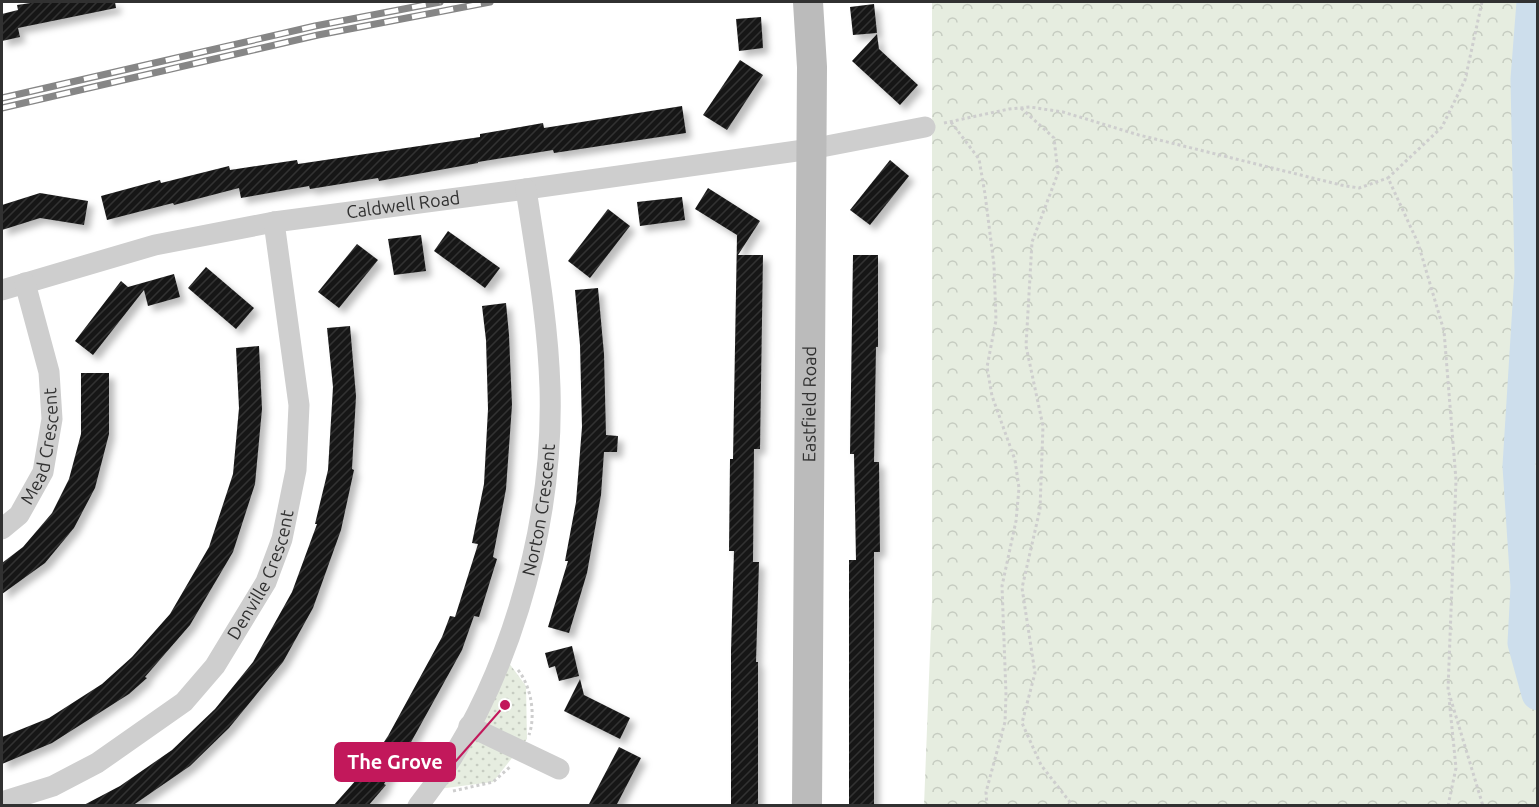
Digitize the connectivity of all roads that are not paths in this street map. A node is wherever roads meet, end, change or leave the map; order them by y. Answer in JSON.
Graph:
{"nodes":[{"id":1,"x":808,"y":2,"type":"edge"},
{"id":2,"x":925,"y":127,"type":"road end"},
{"id":3,"x":811,"y":149,"type":"junction"},
{"id":4,"x":526,"y":189,"type":"junction"},
{"id":5,"x":274,"y":222,"type":"junction"},
{"id":6,"x":25,"y":283,"type":"junction"},
{"id":7,"x":2,"y":290,"type":"edge"},
{"id":8,"x":2,"y":529,"type":"edge"},
{"id":9,"x":469,"y":726,"type":"junction"},
{"id":10,"x":559,"y":770,"type":"dead end"},
{"id":11,"x":2,"y":802,"type":"edge"},
{"id":12,"x":418,"y":806,"type":"edge"},
{"id":13,"x":807,"y":806,"type":"edge"}],
"edges":[{"from":1,"to":3,"type":"street","name":"Eastfield Road"},
{"from":2,"to":3,"type":"street","name":"Caldwell Road"},
{"from":3,"to":4,"type":"street","name":"Caldwell Road"},
{"from":3,"to":13,"type":"street","name":"Eastfield Road"},
{"from":4,"to":5,"type":"street","name":"Caldwell Road"},
{"from":4,"to":9,"type":"street","name":"Norton Crescent"},
{"from":5,"to":6,"type":"street","name":"Caldwell Road"},
{"from":5,"to":11,"type":"street","name":"Denville Crescent"},
{"from":6,"to":7,"type":"street","name":"Caldwell Road"},
{"from":6,"to":8,"type":"street","name":"Mead Crescent"},
{"from":9,"to":10,"type":"street"},
{"from":9,"to":12,"type":"street","name":"Norton Crescent"}]}
